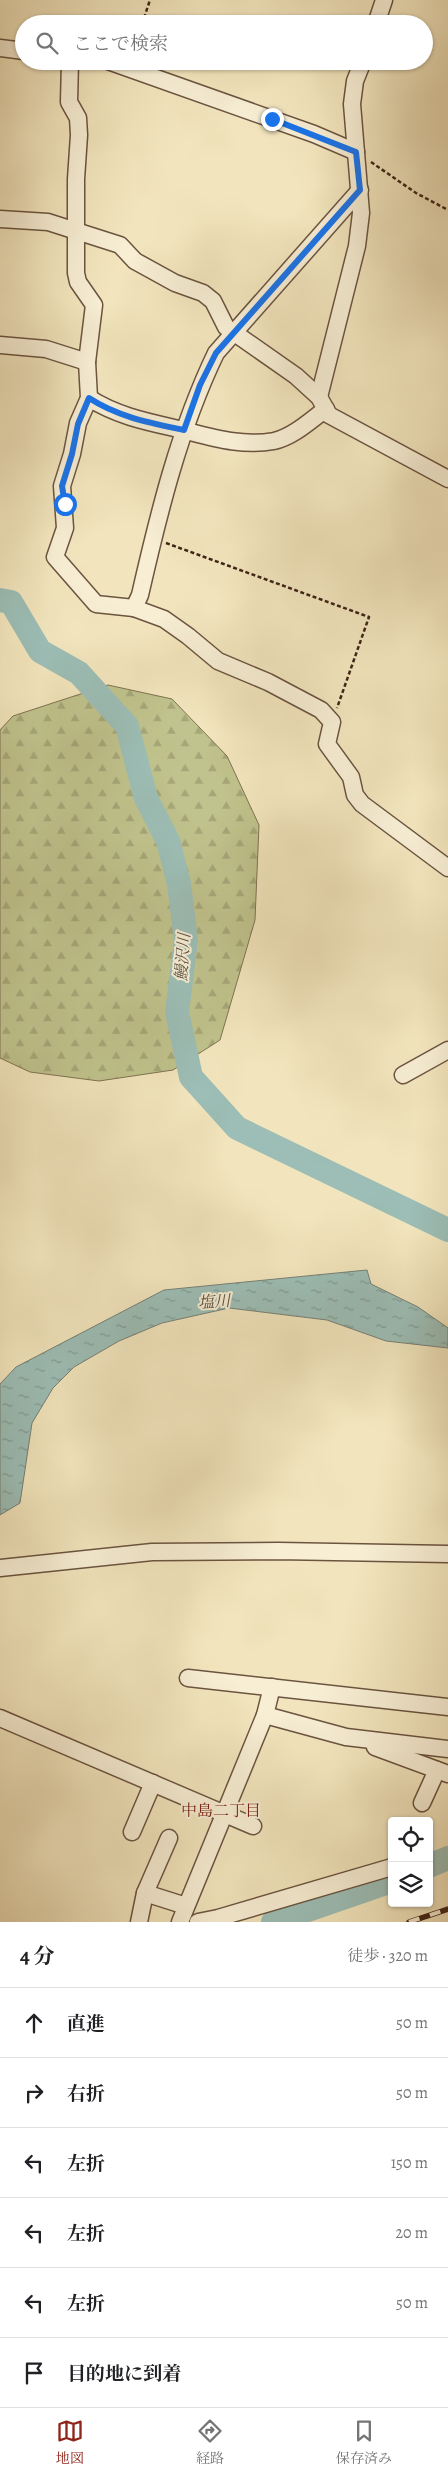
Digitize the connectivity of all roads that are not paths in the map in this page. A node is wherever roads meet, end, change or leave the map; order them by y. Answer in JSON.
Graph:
{"nodes":[{"id":1,"x":384,"y":0,"type":"edge"},
{"id":2,"x":379,"y":15,"type":"edge"},
{"id":3,"x":0,"y":48,"type":"edge"},
{"id":4,"x":15,"y":50,"type":"edge"},
{"id":5,"x":70,"y":70,"type":"edge"},
{"id":6,"x":133,"y":70,"type":"edge"},
{"id":7,"x":360,"y":70,"type":"edge"},
{"id":8,"x":356,"y":152,"type":"junction"},
{"id":9,"x":360,"y":190,"type":"junction"},
{"id":10,"x":0,"y":220,"type":"edge"},
{"id":11,"x":77,"y":232,"type":"junction"},
{"id":12,"x":235,"y":332,"type":"junction"},
{"id":13,"x":0,"y":345,"type":"edge"},
{"id":14,"x":86,"y":362,"type":"junction"},
{"id":15,"x":89,"y":398,"type":"junction"},
{"id":16,"x":323,"y":403,"type":"junction"},
{"id":17,"x":184,"y":430,"type":"junction"},
{"id":18,"x":448,"y":479,"type":"edge"},
{"id":19,"x":134,"y":608,"type":"junction"},
{"id":20,"x":448,"y":868,"type":"edge"},
{"id":21,"x":448,"y":1050,"type":"edge"},
{"id":22,"x":403,"y":1075,"type":"dead end"},
{"id":23,"x":448,"y":1554,"type":"edge"},
{"id":24,"x":0,"y":1568,"type":"edge"},
{"id":25,"x":188,"y":1678,"type":"dead end"},
{"id":26,"x":272,"y":1687,"type":"junction"},
{"id":27,"x":448,"y":1707,"type":"edge"},
{"id":28,"x":265,"y":1715,"type":"junction"},
{"id":29,"x":0,"y":1718,"type":"edge"},
{"id":30,"x":349,"y":1737,"type":"junction"},
{"id":31,"x":448,"y":1749,"type":"edge"},
{"id":32,"x":442,"y":1772,"type":"edge"},
{"id":33,"x":153,"y":1783,"type":"junction"},
{"id":34,"x":422,"y":1803,"type":"dead end"},
{"id":35,"x":224,"y":1814,"type":"junction"},
{"id":36,"x":253,"y":1826,"type":"dead end"},
{"id":37,"x":132,"y":1832,"type":"dead end"},
{"id":38,"x":168,"y":1838,"type":"dead end"},
{"id":39,"x":388,"y":1867,"type":"edge"},
{"id":40,"x":145,"y":1893,"type":"junction"},
{"id":41,"x":186,"y":1906,"type":"junction"},
{"id":42,"x":139,"y":1922,"type":"edge"},
{"id":43,"x":180,"y":1922,"type":"edge"},
{"id":44,"x":198,"y":1922,"type":"edge"}],
"edges":[{"from":1,"to":2,"type":"street"},
{"from":3,"to":4,"type":"street"},
{"from":5,"to":11,"type":"street"},
{"from":6,"to":8,"type":"street"},
{"from":7,"to":8,"type":"street"},
{"from":8,"to":9,"type":"street"},
{"from":9,"to":12,"type":"street"},
{"from":9,"to":16,"type":"street"},
{"from":10,"to":11,"type":"street"},
{"from":11,"to":12,"type":"street"},
{"from":11,"to":14,"type":"street"},
{"from":12,"to":16,"type":"street"},
{"from":12,"to":17,"type":"street"},
{"from":13,"to":14,"type":"street"},
{"from":14,"to":15,"type":"street"},
{"from":15,"to":17,"type":"street"},
{"from":15,"to":19,"type":"street"},
{"from":16,"to":17,"type":"street"},
{"from":16,"to":18,"type":"street"},
{"from":17,"to":19,"type":"street"},
{"from":19,"to":20,"type":"street"},
{"from":21,"to":22,"type":"street"},
{"from":23,"to":24,"type":"street"},
{"from":25,"to":26,"type":"street"},
{"from":26,"to":27,"type":"street"},
{"from":26,"to":28,"type":"street"},
{"from":28,"to":30,"type":"street"},
{"from":28,"to":35,"type":"street"},
{"from":29,"to":33,"type":"street"},
{"from":30,"to":31,"type":"street"},
{"from":30,"to":32,"type":"street"},
{"from":32,"to":34,"type":"street"},
{"from":33,"to":35,"type":"street"},
{"from":33,"to":37,"type":"street"},
{"from":35,"to":36,"type":"street"},
{"from":35,"to":41,"type":"street"},
{"from":38,"to":40,"type":"street"},
{"from":39,"to":44,"type":"street"},
{"from":40,"to":41,"type":"street"},
{"from":40,"to":42,"type":"street"},
{"from":41,"to":43,"type":"street"}]}
